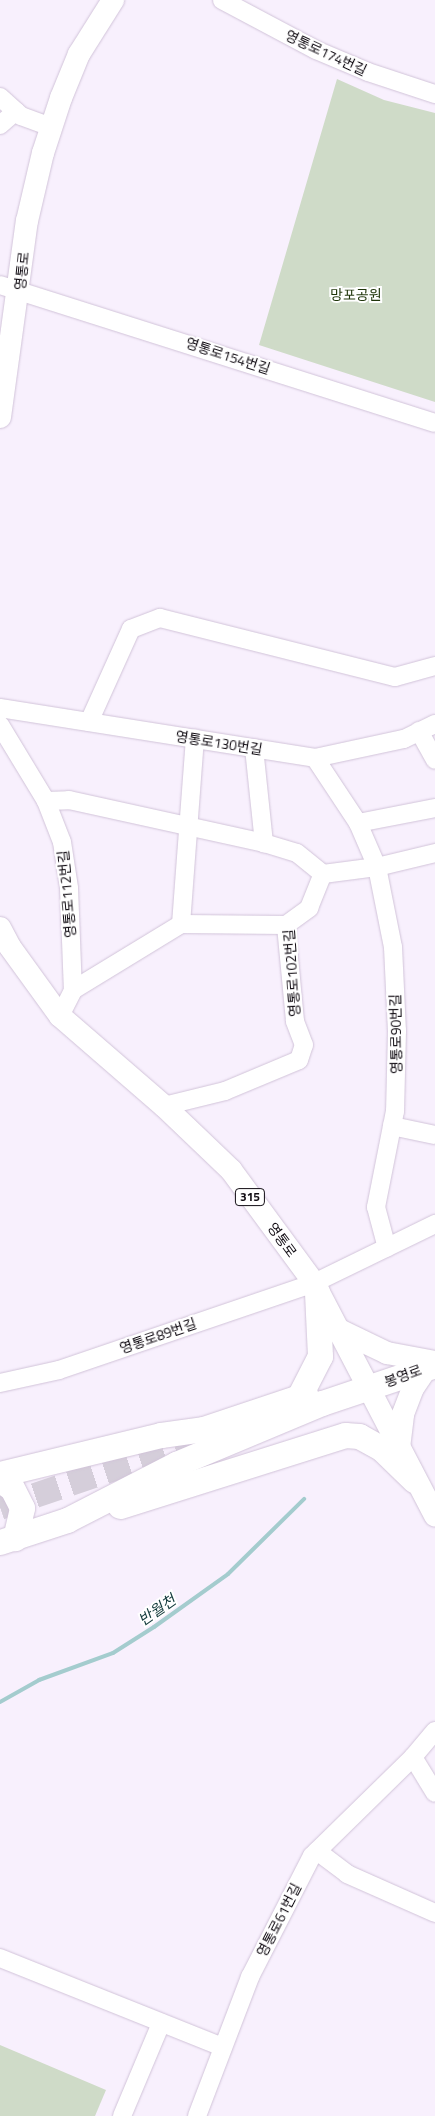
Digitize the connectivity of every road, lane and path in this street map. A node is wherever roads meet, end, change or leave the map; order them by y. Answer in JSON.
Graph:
{"nodes":[{"id":1,"x":113,"y":0,"type":"edge"},
{"id":2,"x":222,"y":0,"type":"edge"},
{"id":3,"x":435,"y":94,"type":"edge"},
{"id":4,"x":0,"y":97,"type":"edge"},
{"id":5,"x":16,"y":112,"type":"junction"},
{"id":6,"x":0,"y":126,"type":"edge"},
{"id":7,"x":51,"y":127,"type":"junction"},
{"id":8,"x":10,"y":289,"type":"edge"},
{"id":9,"x":0,"y":417,"type":"edge"},
{"id":10,"x":435,"y":423,"type":"edge"},
{"id":11,"x":435,"y":666,"type":"edge"},
{"id":12,"x":0,"y":708,"type":"edge"},
{"id":13,"x":90,"y":722,"type":"junction"},
{"id":14,"x":0,"y":725,"type":"edge"},
{"id":15,"x":427,"y":728,"type":"edge"},
{"id":16,"x":195,"y":739,"type":"junction"},
{"id":17,"x":254,"y":748,"type":"junction"},
{"id":18,"x":315,"y":758,"type":"junction"},
{"id":19,"x":435,"y":760,"type":"edge"},
{"id":20,"x":46,"y":801,"type":"junction"},
{"id":21,"x":435,"y":808,"type":"edge"},
{"id":22,"x":358,"y":823,"type":"junction"},
{"id":23,"x":188,"y":826,"type":"junction"},
{"id":24,"x":264,"y":843,"type":"junction"},
{"id":25,"x":435,"y":853,"type":"edge"},
{"id":26,"x":377,"y":867,"type":"junction"},
{"id":27,"x":323,"y":874,"type":"junction"},
{"id":28,"x":181,"y":924,"type":"junction"},
{"id":29,"x":286,"y":925,"type":"junction"},
{"id":30,"x":0,"y":928,"type":"edge"},
{"id":31,"x":73,"y":990,"type":"junction"},
{"id":32,"x":60,"y":1016,"type":"junction"},
{"id":33,"x":164,"y":1106,"type":"junction"},
{"id":34,"x":392,"y":1126,"type":"junction"},
{"id":35,"x":435,"y":1135,"type":"edge"},
{"id":36,"x":435,"y":1224,"type":"edge"},
{"id":37,"x":387,"y":1248,"type":"junction"},
{"id":38,"x":315,"y":1287,"type":"junction"},
{"id":39,"x":335,"y":1328,"type":"junction"},
{"id":40,"x":432,"y":1365,"type":"edge"},
{"id":41,"x":0,"y":1383,"type":"edge"},
{"id":42,"x":370,"y":1388,"type":"junction"},
{"id":43,"x":299,"y":1397,"type":"junction"},
{"id":44,"x":399,"y":1448,"type":"junction"},
{"id":45,"x":0,"y":1474,"type":"edge"},
{"id":46,"x":0,"y":1480,"type":"edge"},
{"id":47,"x":414,"y":1480,"type":"junction"},
{"id":48,"x":435,"y":1515,"type":"edge"},
{"id":49,"x":67,"y":1520,"type":"junction"},
{"id":50,"x":8,"y":1540,"type":"edge"},
{"id":51,"x":435,"y":1731,"type":"edge"},
{"id":52,"x":435,"y":1746,"type":"edge"},
{"id":53,"x":413,"y":1757,"type":"junction"},
{"id":54,"x":435,"y":1793,"type":"edge"},
{"id":55,"x":317,"y":1851,"type":"junction"},
{"id":56,"x":433,"y":1907,"type":"edge"},
{"id":57,"x":0,"y":1958,"type":"edge"},
{"id":58,"x":161,"y":2022,"type":"junction"},
{"id":59,"x":224,"y":2048,"type":"junction"},
{"id":60,"x":122,"y":2116,"type":"edge"},
{"id":61,"x":197,"y":2116,"type":"edge"}],
"edges":[{"from":1,"to":7,"type":"main road","name":"영통로"},
{"from":2,"to":3,"type":"street","name":"영통로174번길"},
{"from":4,"to":5,"type":"street"},
{"from":5,"to":6,"type":"street"},
{"from":5,"to":7,"type":"street"},
{"from":7,"to":8,"type":"main road","name":"영통로"},
{"from":8,"to":9,"type":"main road","name":"영통로"},
{"from":8,"to":10,"type":"street","name":"영통로154번길"},
{"from":11,"to":13,"type":"street"},
{"from":12,"to":13,"type":"street","name":"영통로130번길"},
{"from":13,"to":16,"type":"street","name":"영통로130번길"},
{"from":14,"to":20,"type":"street","name":"영통로112번길"},
{"from":15,"to":18,"type":"street","name":"영통로130번길"},
{"from":15,"to":19,"type":"street"},
{"from":16,"to":17,"type":"street","name":"영통로130번길"},
{"from":16,"to":23,"type":"street"},
{"from":17,"to":18,"type":"street","name":"영통로130번길"},
{"from":17,"to":24,"type":"street"},
{"from":18,"to":22,"type":"street","name":"영통로90번길"},
{"from":20,"to":23,"type":"street"},
{"from":20,"to":31,"type":"street","name":"영통로112번길"},
{"from":21,"to":22,"type":"street"},
{"from":22,"to":26,"type":"street","name":"영통로90번길"},
{"from":23,"to":24,"type":"street"},
{"from":23,"to":28,"type":"street"},
{"from":24,"to":27,"type":"street"},
{"from":25,"to":26,"type":"street"},
{"from":26,"to":27,"type":"street"},
{"from":26,"to":34,"type":"street","name":"영통로90번길"},
{"from":27,"to":29,"type":"street","name":"영통로102번길"},
{"from":28,"to":29,"type":"street"},
{"from":28,"to":31,"type":"street"},
{"from":29,"to":33,"type":"street","name":"영통로102번길"},
{"from":30,"to":32,"type":"main road","name":"영통로","number":"315"},
{"from":31,"to":32,"type":"street"},
{"from":32,"to":33,"type":"main road","name":"영통로","number":"315"},
{"from":33,"to":38,"type":"main road","name":"영통로","number":"315"},
{"from":34,"to":35,"type":"street"},
{"from":34,"to":37,"type":"street","name":"영통로90번길"},
{"from":36,"to":37,"type":"street"},
{"from":37,"to":38,"type":"street"},
{"from":38,"to":39,"type":"main road","name":"영통로","number":"315"},
{"from":38,"to":41,"type":"street","name":"영통로89번길"},
{"from":38,"to":43,"type":"highway"},
{"from":39,"to":40,"type":"main road"},
{"from":39,"to":42,"type":"main road","name":"영통로","number":"315"},
{"from":40,"to":42,"type":"highway","name":"봉영로"},
{"from":40,"to":44,"type":"main road"},
{"from":42,"to":43,"type":"highway"},
{"from":42,"to":44,"type":"main road","name":"영통로","number":"315"},
{"from":42,"to":49,"type":"highway","name":"봉영로"},
{"from":43,"to":45,"type":"highway"},
{"from":44,"to":47,"type":"main road","name":"영통로","number":"315"},
{"from":46,"to":50,"type":"highway"},
{"from":47,"to":48,"type":"main road","name":"영통로","number":"315"},
{"from":47,"to":49,"type":"highway"},
{"from":49,"to":50,"type":"highway"},
{"from":51,"to":53,"type":"street"},
{"from":52,"to":53,"type":"street"},
{"from":53,"to":54,"type":"street"},
{"from":53,"to":55,"type":"street","name":"영통로61번길"},
{"from":55,"to":56,"type":"street"},
{"from":55,"to":59,"type":"street","name":"영통로61번길"},
{"from":57,"to":58,"type":"street"},
{"from":58,"to":59,"type":"street"},
{"from":58,"to":60,"type":"street"},
{"from":59,"to":61,"type":"street","name":"영통로61번길"}]}
